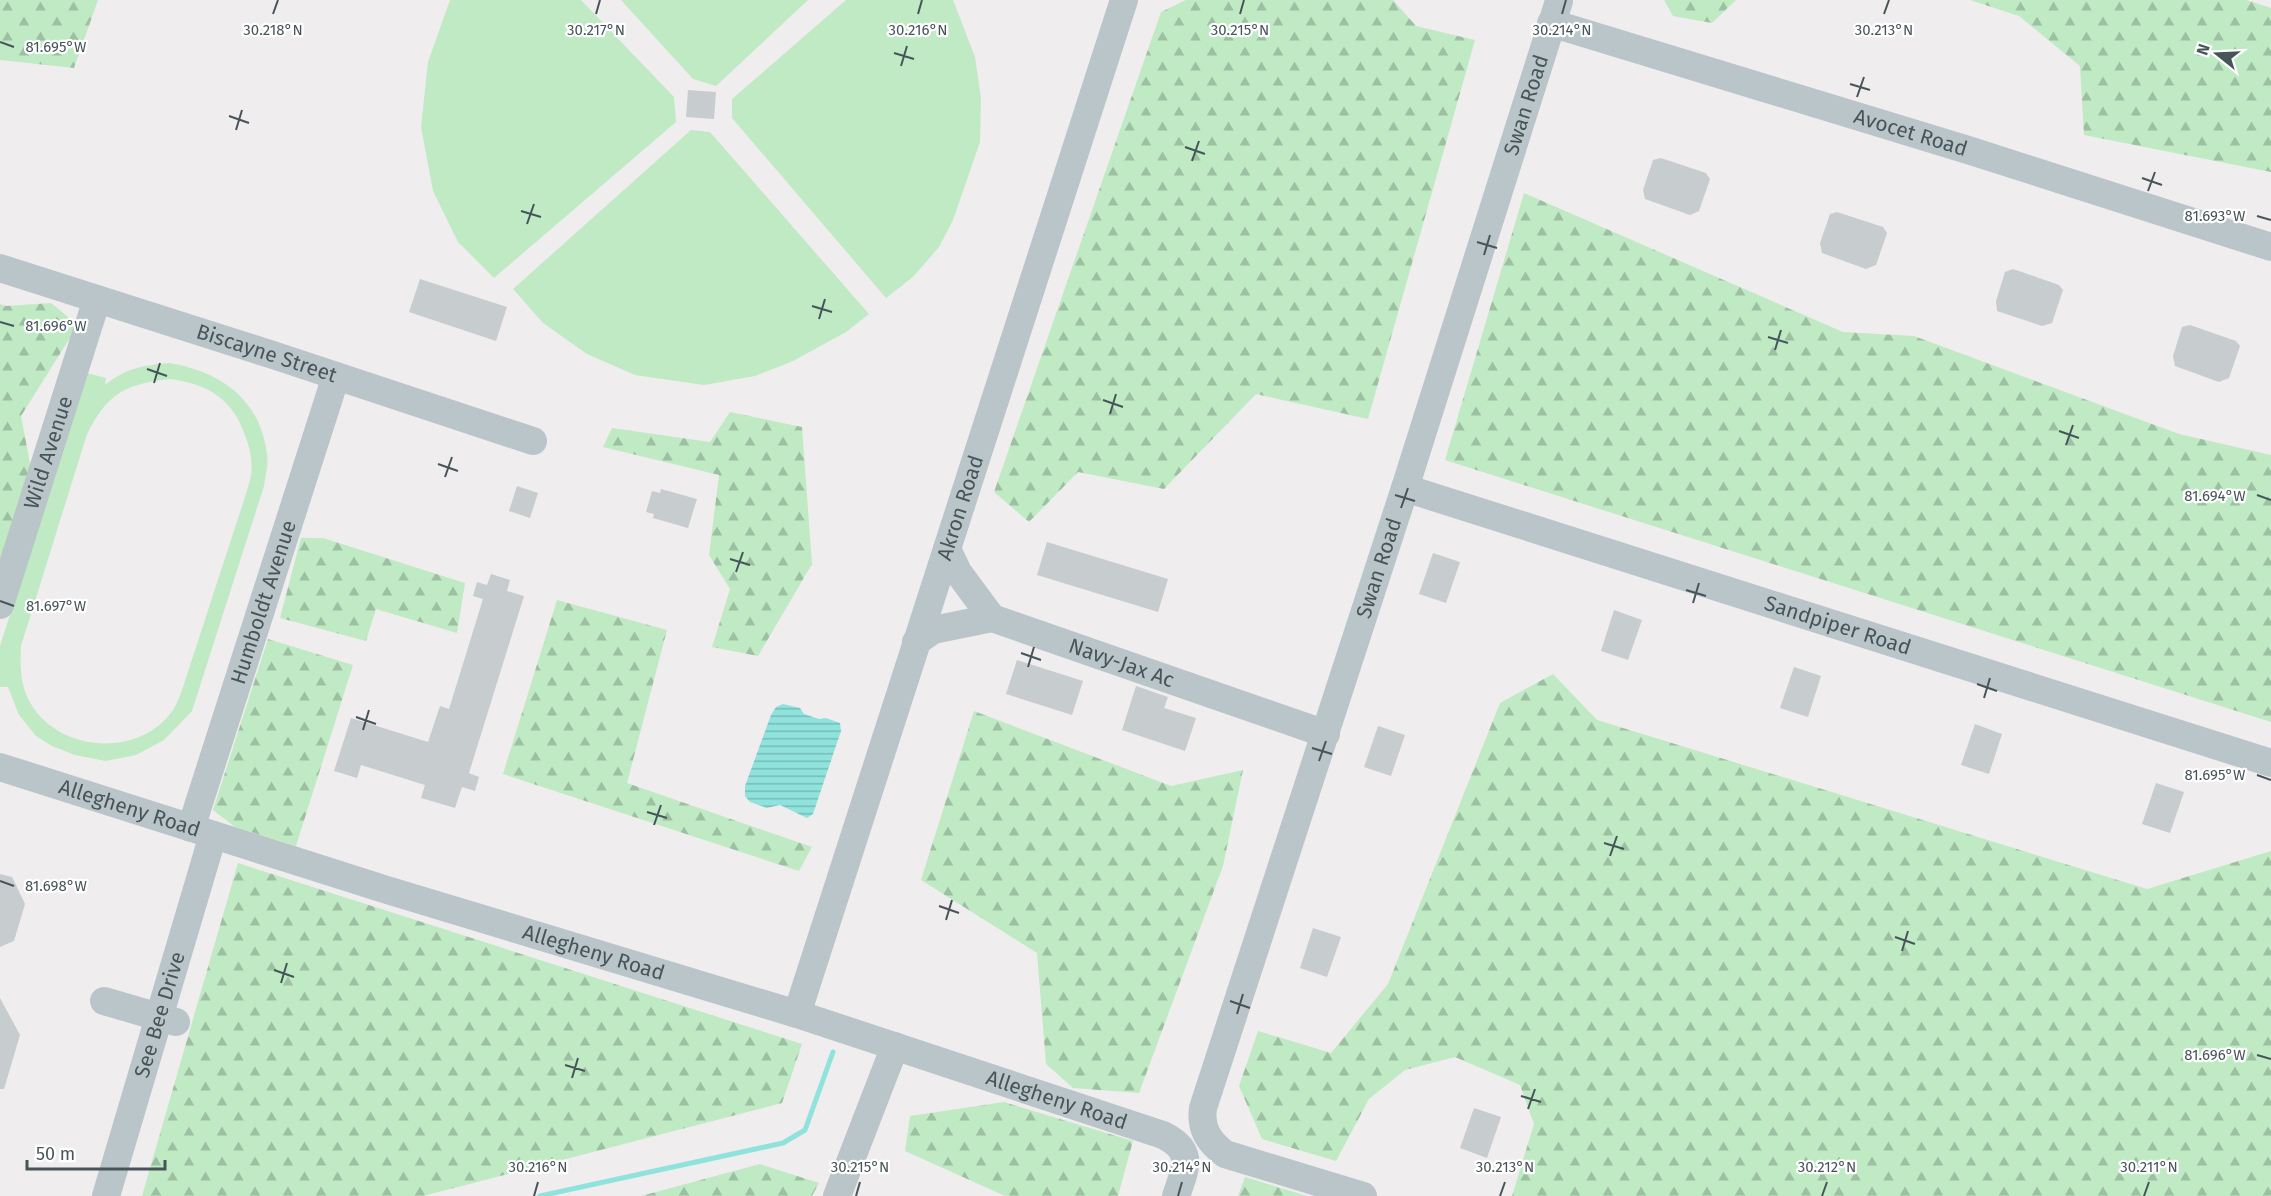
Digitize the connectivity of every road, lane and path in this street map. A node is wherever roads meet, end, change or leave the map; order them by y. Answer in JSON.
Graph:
{"nodes":[{"id":1,"x":1124,"y":0,"type":"edge"},
{"id":2,"x":1555,"y":12,"type":"edge"},
{"id":3,"x":2271,"y":247,"type":"edge"},
{"id":4,"x":0,"y":268,"type":"edge"},
{"id":5,"x":97,"y":299,"type":"junction"},
{"id":6,"x":336,"y":376,"type":"junction"},
{"id":7,"x":533,"y":441,"type":"dead end"},
{"id":8,"x":1405,"y":488,"type":"junction"},
{"id":9,"x":947,"y":549,"type":"junction"},
{"id":10,"x":0,"y":605,"type":"edge"},
{"id":11,"x":992,"y":618,"type":"junction"},
{"id":12,"x":916,"y":642,"type":"junction"},
{"id":13,"x":1326,"y":734,"type":"junction"},
{"id":14,"x":2271,"y":764,"type":"edge"},
{"id":15,"x":0,"y":767,"type":"edge"},
{"id":16,"x":211,"y":834,"type":"junction"},
{"id":17,"x":104,"y":1001,"type":"dead end"},
{"id":18,"x":797,"y":1014,"type":"junction"},
{"id":19,"x":168,"y":1019,"type":"junction"},
{"id":20,"x":895,"y":1046,"type":"junction"},
{"id":21,"x":105,"y":1196,"type":"edge"},
{"id":22,"x":124,"y":1196,"type":"edge"},
{"id":23,"x":837,"y":1196,"type":"edge"},
{"id":24,"x":1176,"y":1196,"type":"edge"},
{"id":25,"x":1363,"y":1196,"type":"edge"}],
"edges":[{"from":1,"to":9,"type":"street","name":"Akron Road"},
{"from":2,"to":3,"type":"street","name":"Avocet Road"},
{"from":2,"to":8,"type":"street","name":"Swan Road"},
{"from":4,"to":5,"type":"street","name":"Biscayne Street"},
{"from":5,"to":6,"type":"street","name":"Biscayne Street"},
{"from":5,"to":10,"type":"street","name":"Wild Avenue"},
{"from":6,"to":7,"type":"street","name":"Biscayne Street"},
{"from":6,"to":16,"type":"street","name":"Humboldt Avenue"},
{"from":8,"to":13,"type":"street","name":"Swan Road"},
{"from":8,"to":14,"type":"street","name":"Sandpiper Road"},
{"from":9,"to":11,"type":"street"},
{"from":9,"to":12,"type":"street","name":"Akron Road"},
{"from":11,"to":12,"type":"street"},
{"from":11,"to":13,"type":"street","name":"Navy-Jax Ac"},
{"from":12,"to":18,"type":"street","name":"Akron Road"},
{"from":13,"to":25,"type":"street","name":"Swan Road"},
{"from":15,"to":16,"type":"street","name":"Allegheny Road"},
{"from":16,"to":18,"type":"street","name":"Allegheny Road"},
{"from":16,"to":19,"type":"street","name":"See Bee Drive"},
{"from":17,"to":19,"type":"street"},
{"from":18,"to":20,"type":"street","name":"Allegheny Road"},
{"from":19,"to":21,"type":"street","name":"See Bee Drive"},
{"from":19,"to":22,"type":"street","name":"See Bee Drive"},
{"from":20,"to":23,"type":"street"},
{"from":20,"to":24,"type":"street","name":"Allegheny Road"}]}
